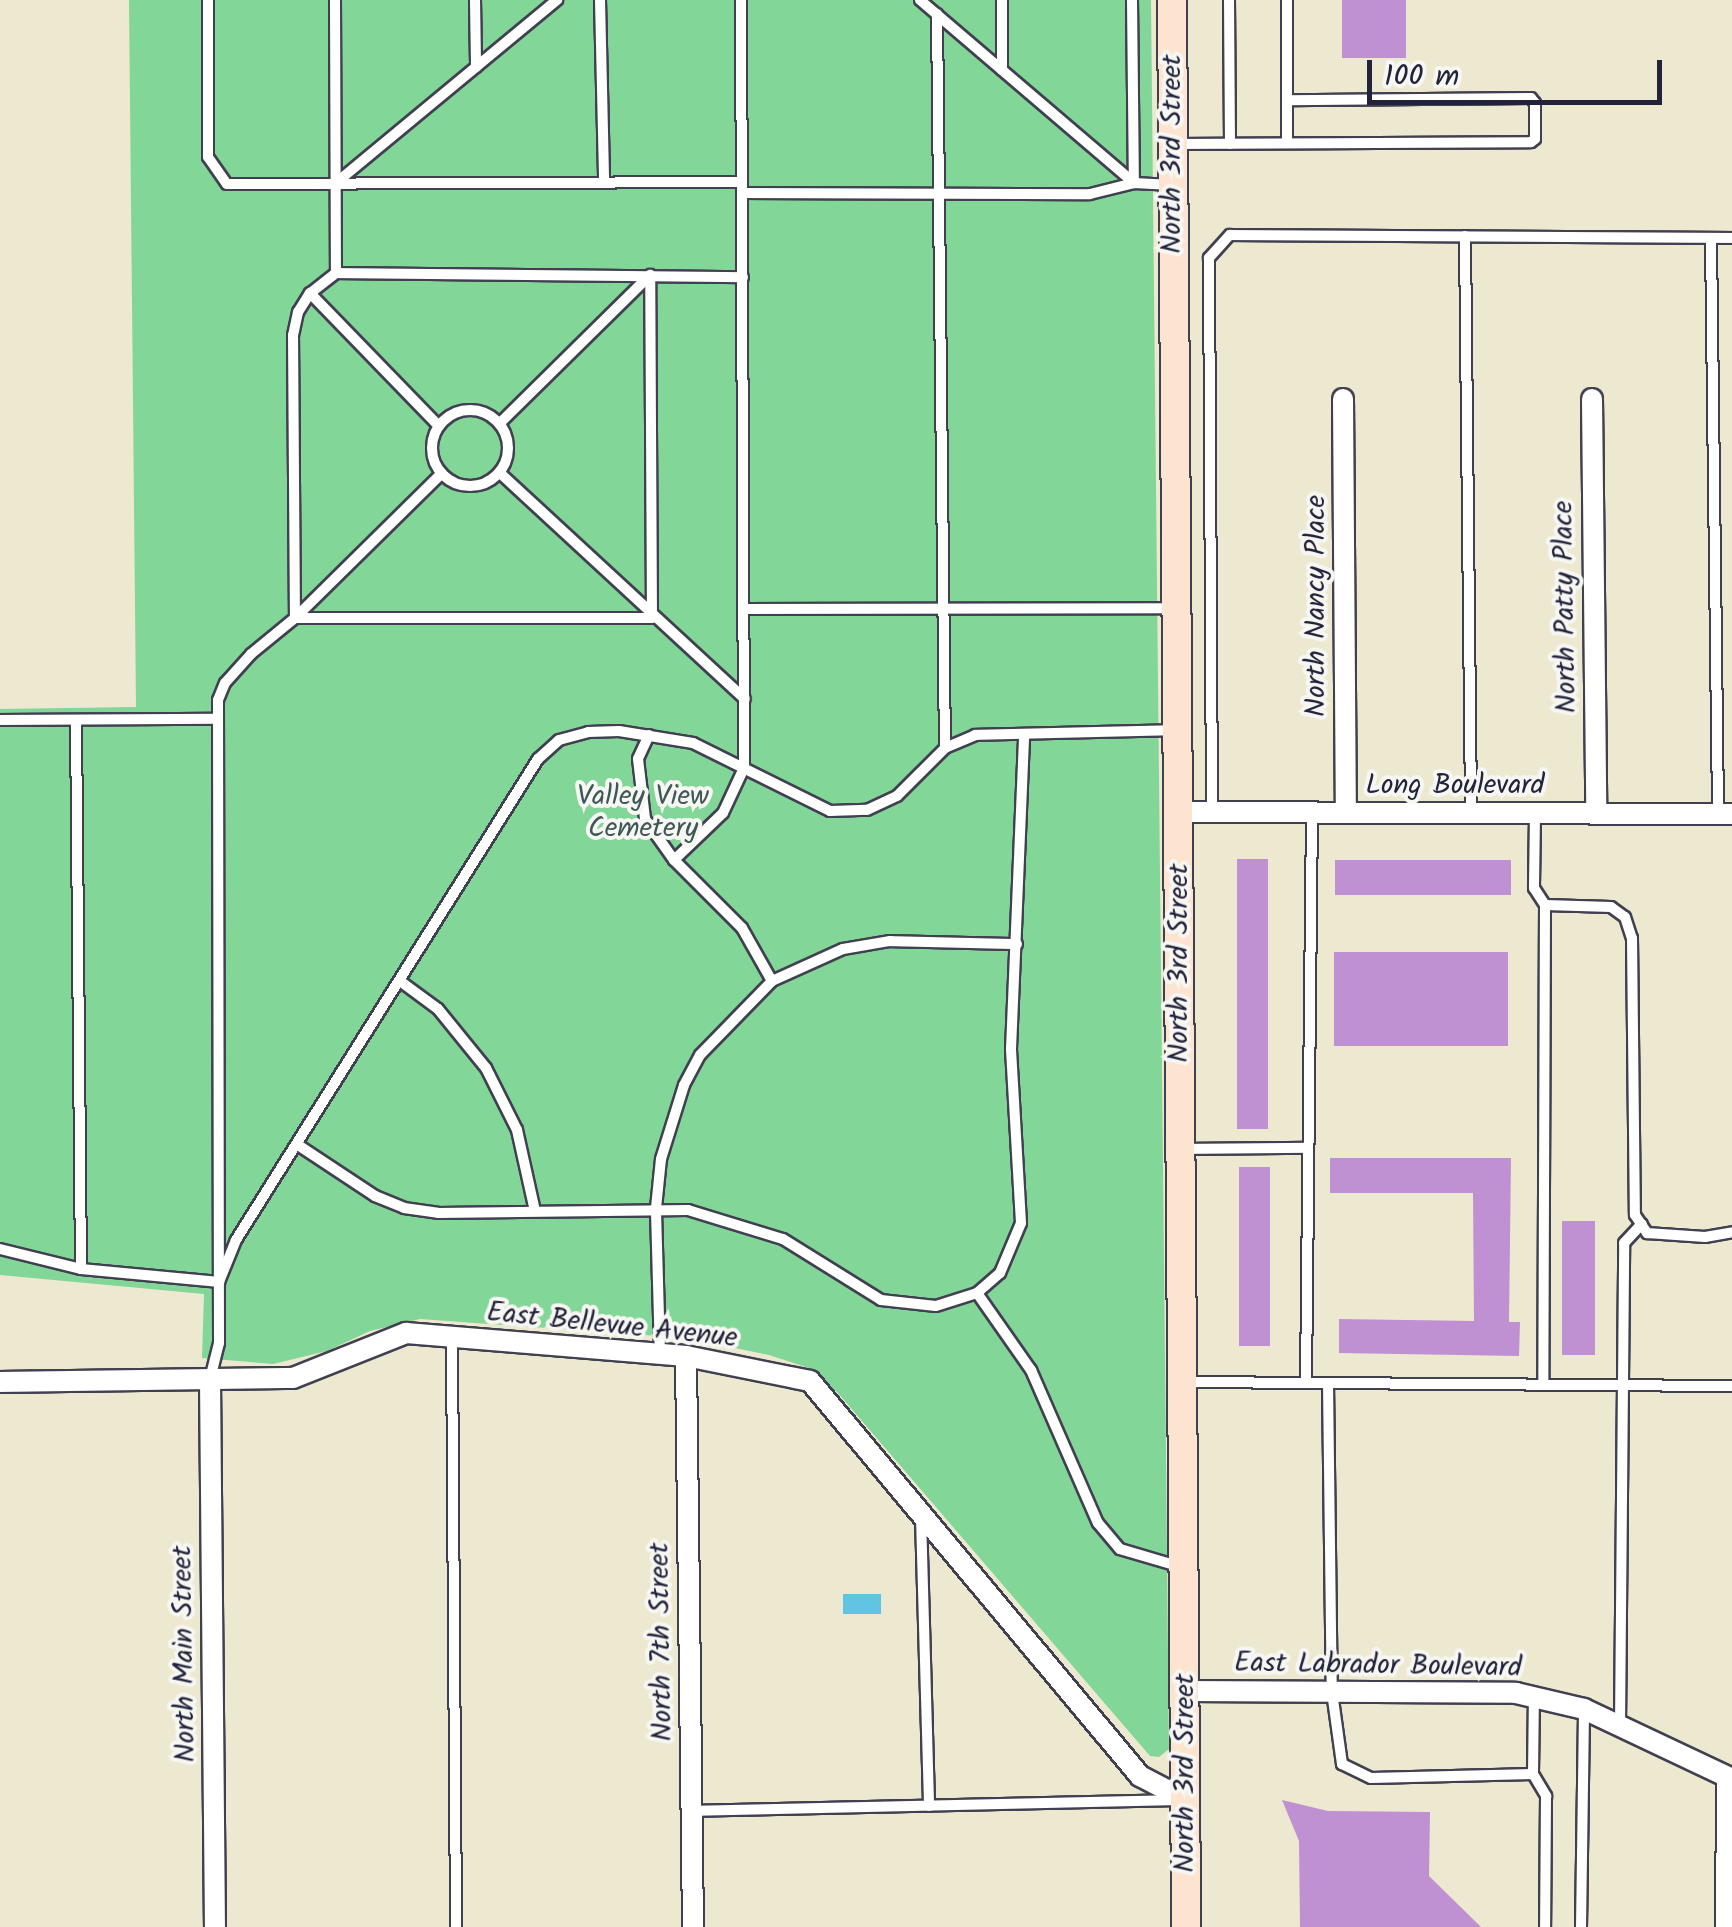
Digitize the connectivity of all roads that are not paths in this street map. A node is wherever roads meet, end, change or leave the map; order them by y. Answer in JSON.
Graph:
{"nodes":[{"id":1,"x":208,"y":0,"type":"edge"},
{"id":2,"x":334,"y":0,"type":"edge"},
{"id":3,"x":476,"y":0,"type":"edge"},
{"id":4,"x":557,"y":0,"type":"edge"},
{"id":5,"x":600,"y":0,"type":"edge"},
{"id":6,"x":741,"y":0,"type":"edge"},
{"id":7,"x":920,"y":0,"type":"edge"},
{"id":8,"x":1002,"y":0,"type":"edge"},
{"id":9,"x":1132,"y":0,"type":"edge"},
{"id":10,"x":1172,"y":0,"type":"edge"},
{"id":11,"x":1229,"y":0,"type":"edge"},
{"id":12,"x":1287,"y":0,"type":"edge"},
{"id":13,"x":937,"y":14,"type":"junction"},
{"id":14,"x":476,"y":67,"type":"junction"},
{"id":15,"x":1002,"y":70,"type":"junction"},
{"id":16,"x":1287,"y":100,"type":"junction"},
{"id":17,"x":1173,"y":144,"type":"junction"},
{"id":18,"x":1230,"y":144,"type":"junction"},
{"id":19,"x":1288,"y":144,"type":"junction"},
{"id":20,"x":604,"y":182,"type":"junction"},
{"id":21,"x":336,"y":183,"type":"junction"},
{"id":22,"x":1134,"y":184,"type":"junction"},
{"id":23,"x":1174,"y":185,"type":"junction"},
{"id":24,"x":742,"y":187,"type":"junction"},
{"id":25,"x":942,"y":192,"type":"junction"},
{"id":26,"x":1465,"y":236,"type":"junction"},
{"id":27,"x":1711,"y":238,"type":"junction"},
{"id":28,"x":1732,"y":238,"type":"edge"},
{"id":29,"x":336,"y":273,"type":"junction"},
{"id":30,"x":650,"y":275,"type":"junction"},
{"id":31,"x":743,"y":277,"type":"junction"},
{"id":32,"x":310,"y":294,"type":"junction"},
{"id":33,"x":1343,"y":398,"type":"dead end"},
{"id":34,"x":1592,"y":399,"type":"dead end"},
{"id":35,"x":500,"y":424,"type":"junction"},
{"id":36,"x":439,"y":426,"type":"junction"},
{"id":37,"x":500,"y":472,"type":"junction"},
{"id":38,"x":442,"y":473,"type":"junction"},
{"id":39,"x":745,"y":608,"type":"junction"},
{"id":40,"x":1177,"y":608,"type":"junction"},
{"id":41,"x":945,"y":610,"type":"junction"},
{"id":42,"x":296,"y":618,"type":"junction"},
{"id":43,"x":652,"y":618,"type":"junction"},
{"id":44,"x":744,"y":699,"type":"junction"},
{"id":45,"x":216,"y":719,"type":"junction"},
{"id":46,"x":0,"y":720,"type":"edge"},
{"id":47,"x":76,"y":720,"type":"junction"},
{"id":48,"x":1178,"y":730,"type":"junction"},
{"id":49,"x":649,"y":734,"type":"junction"},
{"id":50,"x":1024,"y":734,"type":"junction"},
{"id":51,"x":945,"y":748,"type":"junction"},
{"id":52,"x":744,"y":768,"type":"junction"},
{"id":53,"x":1178,"y":812,"type":"junction"},
{"id":54,"x":1212,"y":812,"type":"junction"},
{"id":55,"x":1312,"y":812,"type":"junction"},
{"id":56,"x":1346,"y":812,"type":"junction"},
{"id":57,"x":1471,"y":813,"type":"junction"},
{"id":58,"x":1535,"y":814,"type":"junction"},
{"id":59,"x":1596,"y":814,"type":"junction"},
{"id":60,"x":1725,"y":814,"type":"edge"},
{"id":61,"x":674,"y":860,"type":"junction"},
{"id":62,"x":1544,"y":905,"type":"junction"},
{"id":63,"x":1017,"y":944,"type":"junction"},
{"id":64,"x":400,"y":981,"type":"junction"},
{"id":65,"x":772,"y":981,"type":"junction"},
{"id":66,"x":298,"y":1144,"type":"junction"},
{"id":67,"x":1308,"y":1148,"type":"junction"},
{"id":68,"x":1181,"y":1150,"type":"junction"},
{"id":69,"x":656,"y":1208,"type":"junction"},
{"id":70,"x":535,"y":1211,"type":"junction"},
{"id":71,"x":1642,"y":1224,"type":"junction"},
{"id":72,"x":1732,"y":1232,"type":"edge"},
{"id":73,"x":0,"y":1249,"type":"edge"},
{"id":74,"x":81,"y":1269,"type":"junction"},
{"id":75,"x":219,"y":1282,"type":"junction"},
{"id":76,"x":977,"y":1292,"type":"junction"},
{"id":77,"x":452,"y":1337,"type":"junction"},
{"id":78,"x":660,"y":1354,"type":"junction"},
{"id":79,"x":686,"y":1356,"type":"junction"},
{"id":80,"x":210,"y":1380,"type":"junction"},
{"id":81,"x":0,"y":1382,"type":"edge"},
{"id":82,"x":1183,"y":1382,"type":"junction"},
{"id":83,"x":1306,"y":1383,"type":"junction"},
{"id":84,"x":1328,"y":1383,"type":"junction"},
{"id":85,"x":1543,"y":1384,"type":"junction"},
{"id":86,"x":1624,"y":1385,"type":"junction"},
{"id":87,"x":1732,"y":1386,"type":"edge"},
{"id":88,"x":921,"y":1512,"type":"junction"},
{"id":89,"x":1184,"y":1568,"type":"junction"},
{"id":90,"x":1185,"y":1691,"type":"junction"},
{"id":91,"x":1332,"y":1692,"type":"junction"},
{"id":92,"x":1534,"y":1696,"type":"junction"},
{"id":93,"x":1584,"y":1710,"type":"junction"},
{"id":94,"x":1620,"y":1727,"type":"junction"},
{"id":95,"x":1533,"y":1774,"type":"junction"},
{"id":96,"x":1730,"y":1778,"type":"edge"},
{"id":97,"x":1186,"y":1800,"type":"junction"},
{"id":98,"x":929,"y":1806,"type":"junction"},
{"id":99,"x":692,"y":1811,"type":"junction"},
{"id":100,"x":215,"y":1927,"type":"edge"},
{"id":101,"x":456,"y":1927,"type":"edge"},
{"id":102,"x":693,"y":1927,"type":"edge"},
{"id":103,"x":1186,"y":1927,"type":"edge"},
{"id":104,"x":1544,"y":1927,"type":"edge"},
{"id":105,"x":1581,"y":1927,"type":"edge"},
{"id":106,"x":1726,"y":1927,"type":"edge"}],
"edges":[{"from":1,"to":21,"type":"lane"},
{"from":2,"to":21,"type":"lane"},
{"from":3,"to":14,"type":"lane"},
{"from":4,"to":14,"type":"lane"},
{"from":5,"to":20,"type":"lane"},
{"from":6,"to":24,"type":"lane"},
{"from":7,"to":13,"type":"lane"},
{"from":8,"to":15,"type":"lane"},
{"from":9,"to":22,"type":"lane"},
{"from":10,"to":17,"type":"main road","name":"North 3rd Street"},
{"from":11,"to":18,"type":"lane"},
{"from":12,"to":16,"type":"lane"},
{"from":13,"to":15,"type":"lane"},
{"from":13,"to":25,"type":"lane"},
{"from":14,"to":21,"type":"lane"},
{"from":15,"to":22,"type":"lane"},
{"from":16,"to":19,"type":"lane"},
{"from":16,"to":19,"type":"lane"},
{"from":17,"to":18,"type":"lane"},
{"from":17,"to":23,"type":"main road","name":"North 3rd Street"},
{"from":18,"to":19,"type":"lane"},
{"from":20,"to":21,"type":"lane"},
{"from":20,"to":24,"type":"lane"},
{"from":21,"to":29,"type":"lane"},
{"from":22,"to":23,"type":"lane"},
{"from":22,"to":25,"type":"lane"},
{"from":23,"to":40,"type":"main road","name":"North 3rd Street"},
{"from":24,"to":25,"type":"lane"},
{"from":24,"to":31,"type":"lane"},
{"from":25,"to":41,"type":"lane"},
{"from":26,"to":27,"type":"lane"},
{"from":26,"to":54,"type":"lane"},
{"from":26,"to":57,"type":"lane"},
{"from":27,"to":28,"type":"lane"},
{"from":27,"to":60,"type":"lane"},
{"from":29,"to":30,"type":"lane"},
{"from":29,"to":32,"type":"lane"},
{"from":30,"to":31,"type":"lane"},
{"from":30,"to":35,"type":"lane"},
{"from":30,"to":43,"type":"lane"},
{"from":31,"to":39,"type":"lane"},
{"from":32,"to":36,"type":"lane"},
{"from":32,"to":42,"type":"lane"},
{"from":33,"to":56,"type":"street","name":"North Nancy Place"},
{"from":34,"to":59,"type":"street","name":"North Patty Place"},
{"from":35,"to":36,"type":"lane"},
{"from":35,"to":37,"type":"lane"},
{"from":36,"to":38,"type":"lane"},
{"from":37,"to":38,"type":"lane"},
{"from":37,"to":43,"type":"lane"},
{"from":38,"to":42,"type":"lane"},
{"from":39,"to":41,"type":"lane"},
{"from":39,"to":44,"type":"lane"},
{"from":40,"to":41,"type":"lane"},
{"from":40,"to":48,"type":"main road","name":"North 3rd Street"},
{"from":41,"to":51,"type":"lane"},
{"from":42,"to":43,"type":"lane"},
{"from":42,"to":45,"type":"lane"},
{"from":43,"to":44,"type":"lane"},
{"from":44,"to":52,"type":"lane"},
{"from":45,"to":47,"type":"lane"},
{"from":45,"to":75,"type":"lane"},
{"from":46,"to":47,"type":"lane"},
{"from":47,"to":74,"type":"lane"},
{"from":48,"to":50,"type":"lane"},
{"from":48,"to":53,"type":"main road","name":"North 3rd Street"},
{"from":49,"to":52,"type":"lane"},
{"from":49,"to":61,"type":"lane"},
{"from":49,"to":64,"type":"lane"},
{"from":50,"to":51,"type":"lane"},
{"from":50,"to":63,"type":"lane"},
{"from":51,"to":52,"type":"lane"},
{"from":52,"to":61,"type":"lane"},
{"from":53,"to":54,"type":"street","name":"Long Boulevard"},
{"from":53,"to":68,"type":"main road","name":"North 3rd Street"},
{"from":54,"to":55,"type":"street","name":"Long Boulevard"},
{"from":55,"to":56,"type":"street","name":"Long Boulevard"},
{"from":55,"to":67,"type":"lane"},
{"from":56,"to":57,"type":"street","name":"Long Boulevard"},
{"from":57,"to":58,"type":"street","name":"Long Boulevard"},
{"from":58,"to":59,"type":"street","name":"Long Boulevard"},
{"from":58,"to":62,"type":"lane"},
{"from":59,"to":60,"type":"street","name":"Long Boulevard"},
{"from":61,"to":65,"type":"lane"},
{"from":62,"to":71,"type":"lane"},
{"from":62,"to":85,"type":"lane"},
{"from":63,"to":65,"type":"lane"},
{"from":63,"to":76,"type":"lane"},
{"from":64,"to":66,"type":"lane"},
{"from":64,"to":70,"type":"lane"},
{"from":65,"to":69,"type":"lane"},
{"from":66,"to":70,"type":"lane"},
{"from":66,"to":75,"type":"lane"},
{"from":67,"to":68,"type":"lane"},
{"from":67,"to":83,"type":"lane"},
{"from":68,"to":82,"type":"main road","name":"North 3rd Street"},
{"from":69,"to":70,"type":"lane"},
{"from":69,"to":76,"type":"lane"},
{"from":69,"to":78,"type":"lane"},
{"from":71,"to":72,"type":"lane"},
{"from":71,"to":86,"type":"lane"},
{"from":73,"to":74,"type":"lane"},
{"from":74,"to":75,"type":"lane"},
{"from":75,"to":80,"type":"lane"},
{"from":76,"to":89,"type":"lane"},
{"from":77,"to":78,"type":"street","name":"East Bellevue Avenue"},
{"from":77,"to":80,"type":"street","name":"East Bellevue Avenue"},
{"from":77,"to":101,"type":"lane"},
{"from":78,"to":79,"type":"street","name":"East Bellevue Avenue"},
{"from":79,"to":88,"type":"street","name":"East Bellevue Avenue"},
{"from":79,"to":99,"type":"street","name":"North 7th Street"},
{"from":80,"to":81,"type":"street","name":"East Bellevue Avenue"},
{"from":80,"to":100,"type":"street","name":"North Main Street"},
{"from":82,"to":83,"type":"lane"},
{"from":82,"to":89,"type":"main road","name":"North 3rd Street"},
{"from":83,"to":84,"type":"lane"},
{"from":84,"to":85,"type":"lane"},
{"from":84,"to":91,"type":"lane"},
{"from":85,"to":86,"type":"lane"},
{"from":86,"to":87,"type":"lane"},
{"from":86,"to":94,"type":"lane"},
{"from":88,"to":97,"type":"street","name":"East Bellevue Avenue"},
{"from":88,"to":98,"type":"lane"},
{"from":89,"to":90,"type":"main road","name":"North 3rd Street"},
{"from":90,"to":91,"type":"street","name":"East Labrador Boulevard"},
{"from":90,"to":97,"type":"main road","name":"North 3rd Street"},
{"from":91,"to":92,"type":"street","name":"East Labrador Boulevard"},
{"from":91,"to":95,"type":"lane"},
{"from":92,"to":93,"type":"street","name":"East Labrador Boulevard"},
{"from":92,"to":95,"type":"lane"},
{"from":93,"to":94,"type":"street","name":"East Labrador Boulevard"},
{"from":93,"to":105,"type":"lane"},
{"from":94,"to":96,"type":"street","name":"East Labrador Boulevard"},
{"from":95,"to":104,"type":"lane"},
{"from":96,"to":106,"type":"street"},
{"from":97,"to":98,"type":"lane"},
{"from":97,"to":103,"type":"main road","name":"North 3rd Street"},
{"from":98,"to":99,"type":"lane"},
{"from":99,"to":102,"type":"street","name":"North 7th Street"}]}
